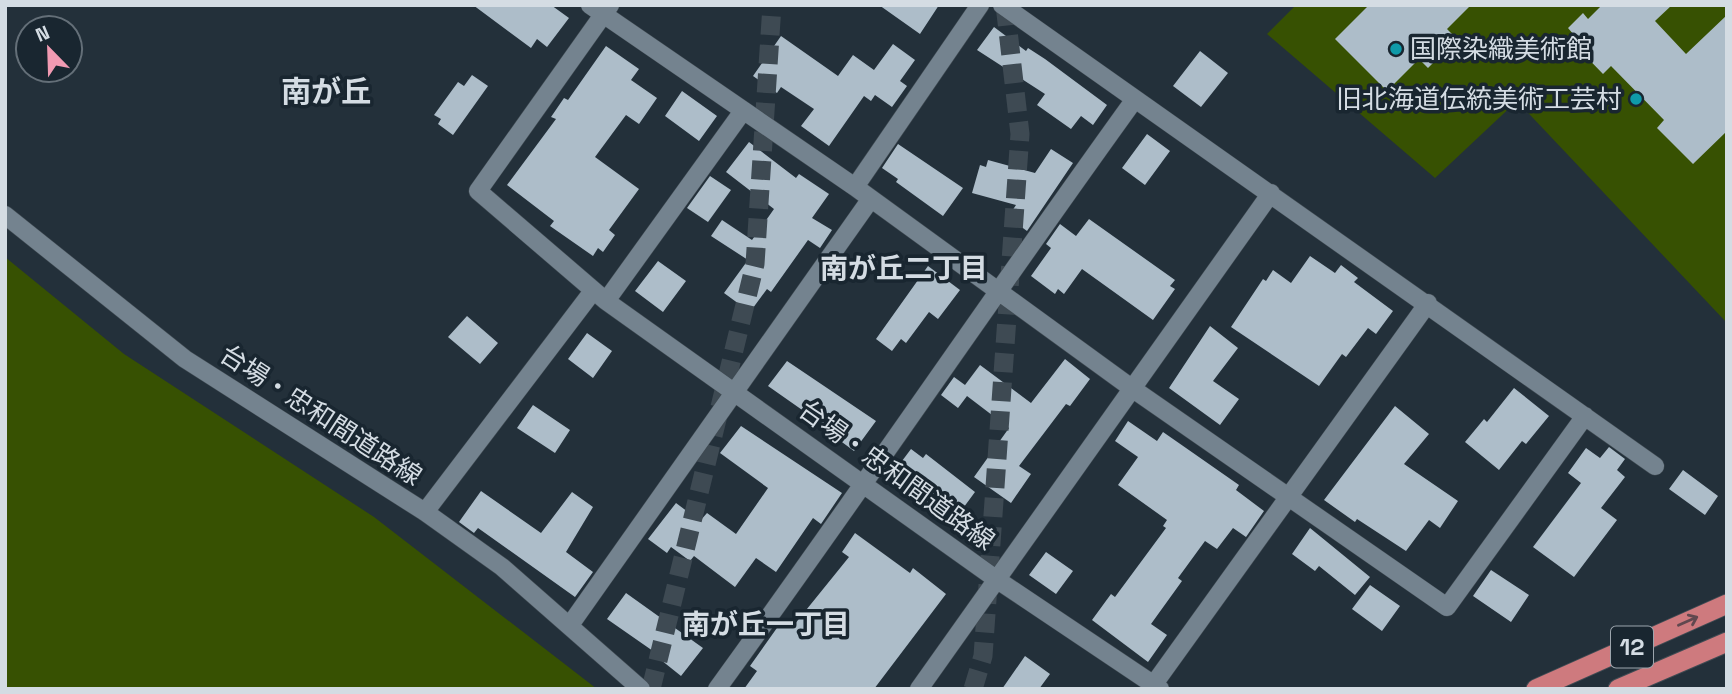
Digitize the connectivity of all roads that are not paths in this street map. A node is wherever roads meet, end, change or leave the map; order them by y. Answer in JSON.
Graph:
{"nodes":[{"id":1,"x":980,"y":5,"type":"edge"},
{"id":2,"x":1002,"y":5,"type":"edge"},
{"id":3,"x":601,"y":9,"type":"edge"},
{"id":4,"x":1135,"y":99,"type":"junction"},
{"id":5,"x":743,"y":111,"type":"junction"},
{"id":6,"x":855,"y":187,"type":"junction"},
{"id":7,"x":1271,"y":193,"type":"junction"},
{"id":8,"x":870,"y":200,"type":"junction"},
{"id":9,"x":5,"y":215,"type":"edge"},
{"id":10,"x":997,"y":291,"type":"junction"},
{"id":11,"x":599,"y":296,"type":"junction"},
{"id":12,"x":1427,"y":303,"type":"junction"},
{"id":13,"x":1133,"y":389,"type":"junction"},
{"id":14,"x":734,"y":391,"type":"junction"},
{"id":15,"x":1585,"y":416,"type":"junction"},
{"id":16,"x":1655,"y":466,"type":"dead end"},
{"id":17,"x":865,"y":486,"type":"junction"},
{"id":18,"x":1289,"y":495,"type":"junction"},
{"id":19,"x":425,"y":512,"type":"junction"},
{"id":20,"x":996,"y":579,"type":"junction"},
{"id":21,"x":1727,"y":604,"type":"edge"},
{"id":22,"x":570,"y":625,"type":"junction"},
{"id":23,"x":1727,"y":642,"type":"edge"},
{"id":24,"x":1157,"y":686,"type":"edge"},
{"id":25,"x":641,"y":689,"type":"edge"},
{"id":26,"x":717,"y":689,"type":"edge"},
{"id":27,"x":919,"y":689,"type":"edge"},
{"id":28,"x":1536,"y":689,"type":"edge"},
{"id":29,"x":1618,"y":689,"type":"edge"}],
"edges":[{"from":1,"to":6,"type":"street"},
{"from":2,"to":4,"type":"street"},
{"from":3,"to":5,"type":"street"},
{"from":3,"to":11,"type":"street"},
{"from":4,"to":7,"type":"street"},
{"from":4,"to":10,"type":"street"},
{"from":5,"to":6,"type":"street"},
{"from":5,"to":11,"type":"street"},
{"from":6,"to":8,"type":"street"},
{"from":7,"to":12,"type":"street"},
{"from":7,"to":13,"type":"street"},
{"from":8,"to":10,"type":"street"},
{"from":8,"to":14,"type":"street"},
{"from":9,"to":19,"type":"street","name":"台場・忠和間道路線"},
{"from":10,"to":13,"type":"street"},
{"from":10,"to":17,"type":"street"},
{"from":11,"to":14,"type":"street","name":"台場・忠和間道路線"},
{"from":11,"to":19,"type":"street","name":"台場・忠和間道路線"},
{"from":12,"to":15,"type":"street"},
{"from":12,"to":18,"type":"street"},
{"from":13,"to":18,"type":"street"},
{"from":13,"to":20,"type":"street"},
{"from":14,"to":17,"type":"street","name":"台場・忠和間道路線"},
{"from":14,"to":22,"type":"street"},
{"from":15,"to":16,"type":"street"},
{"from":15,"to":18,"type":"street"},
{"from":17,"to":20,"type":"street","name":"台場・忠和間道路線"},
{"from":17,"to":26,"type":"street"},
{"from":18,"to":24,"type":"street"},
{"from":19,"to":22,"type":"street"},
{"from":20,"to":24,"type":"street","name":"台場・忠和間道路線"},
{"from":20,"to":27,"type":"street"},
{"from":28,"to":21,"type":"highway","number":"12","one_way":true},
{"from":22,"to":25,"type":"street"},
{"from":23,"to":29,"type":"highway","number":"12"}]}
